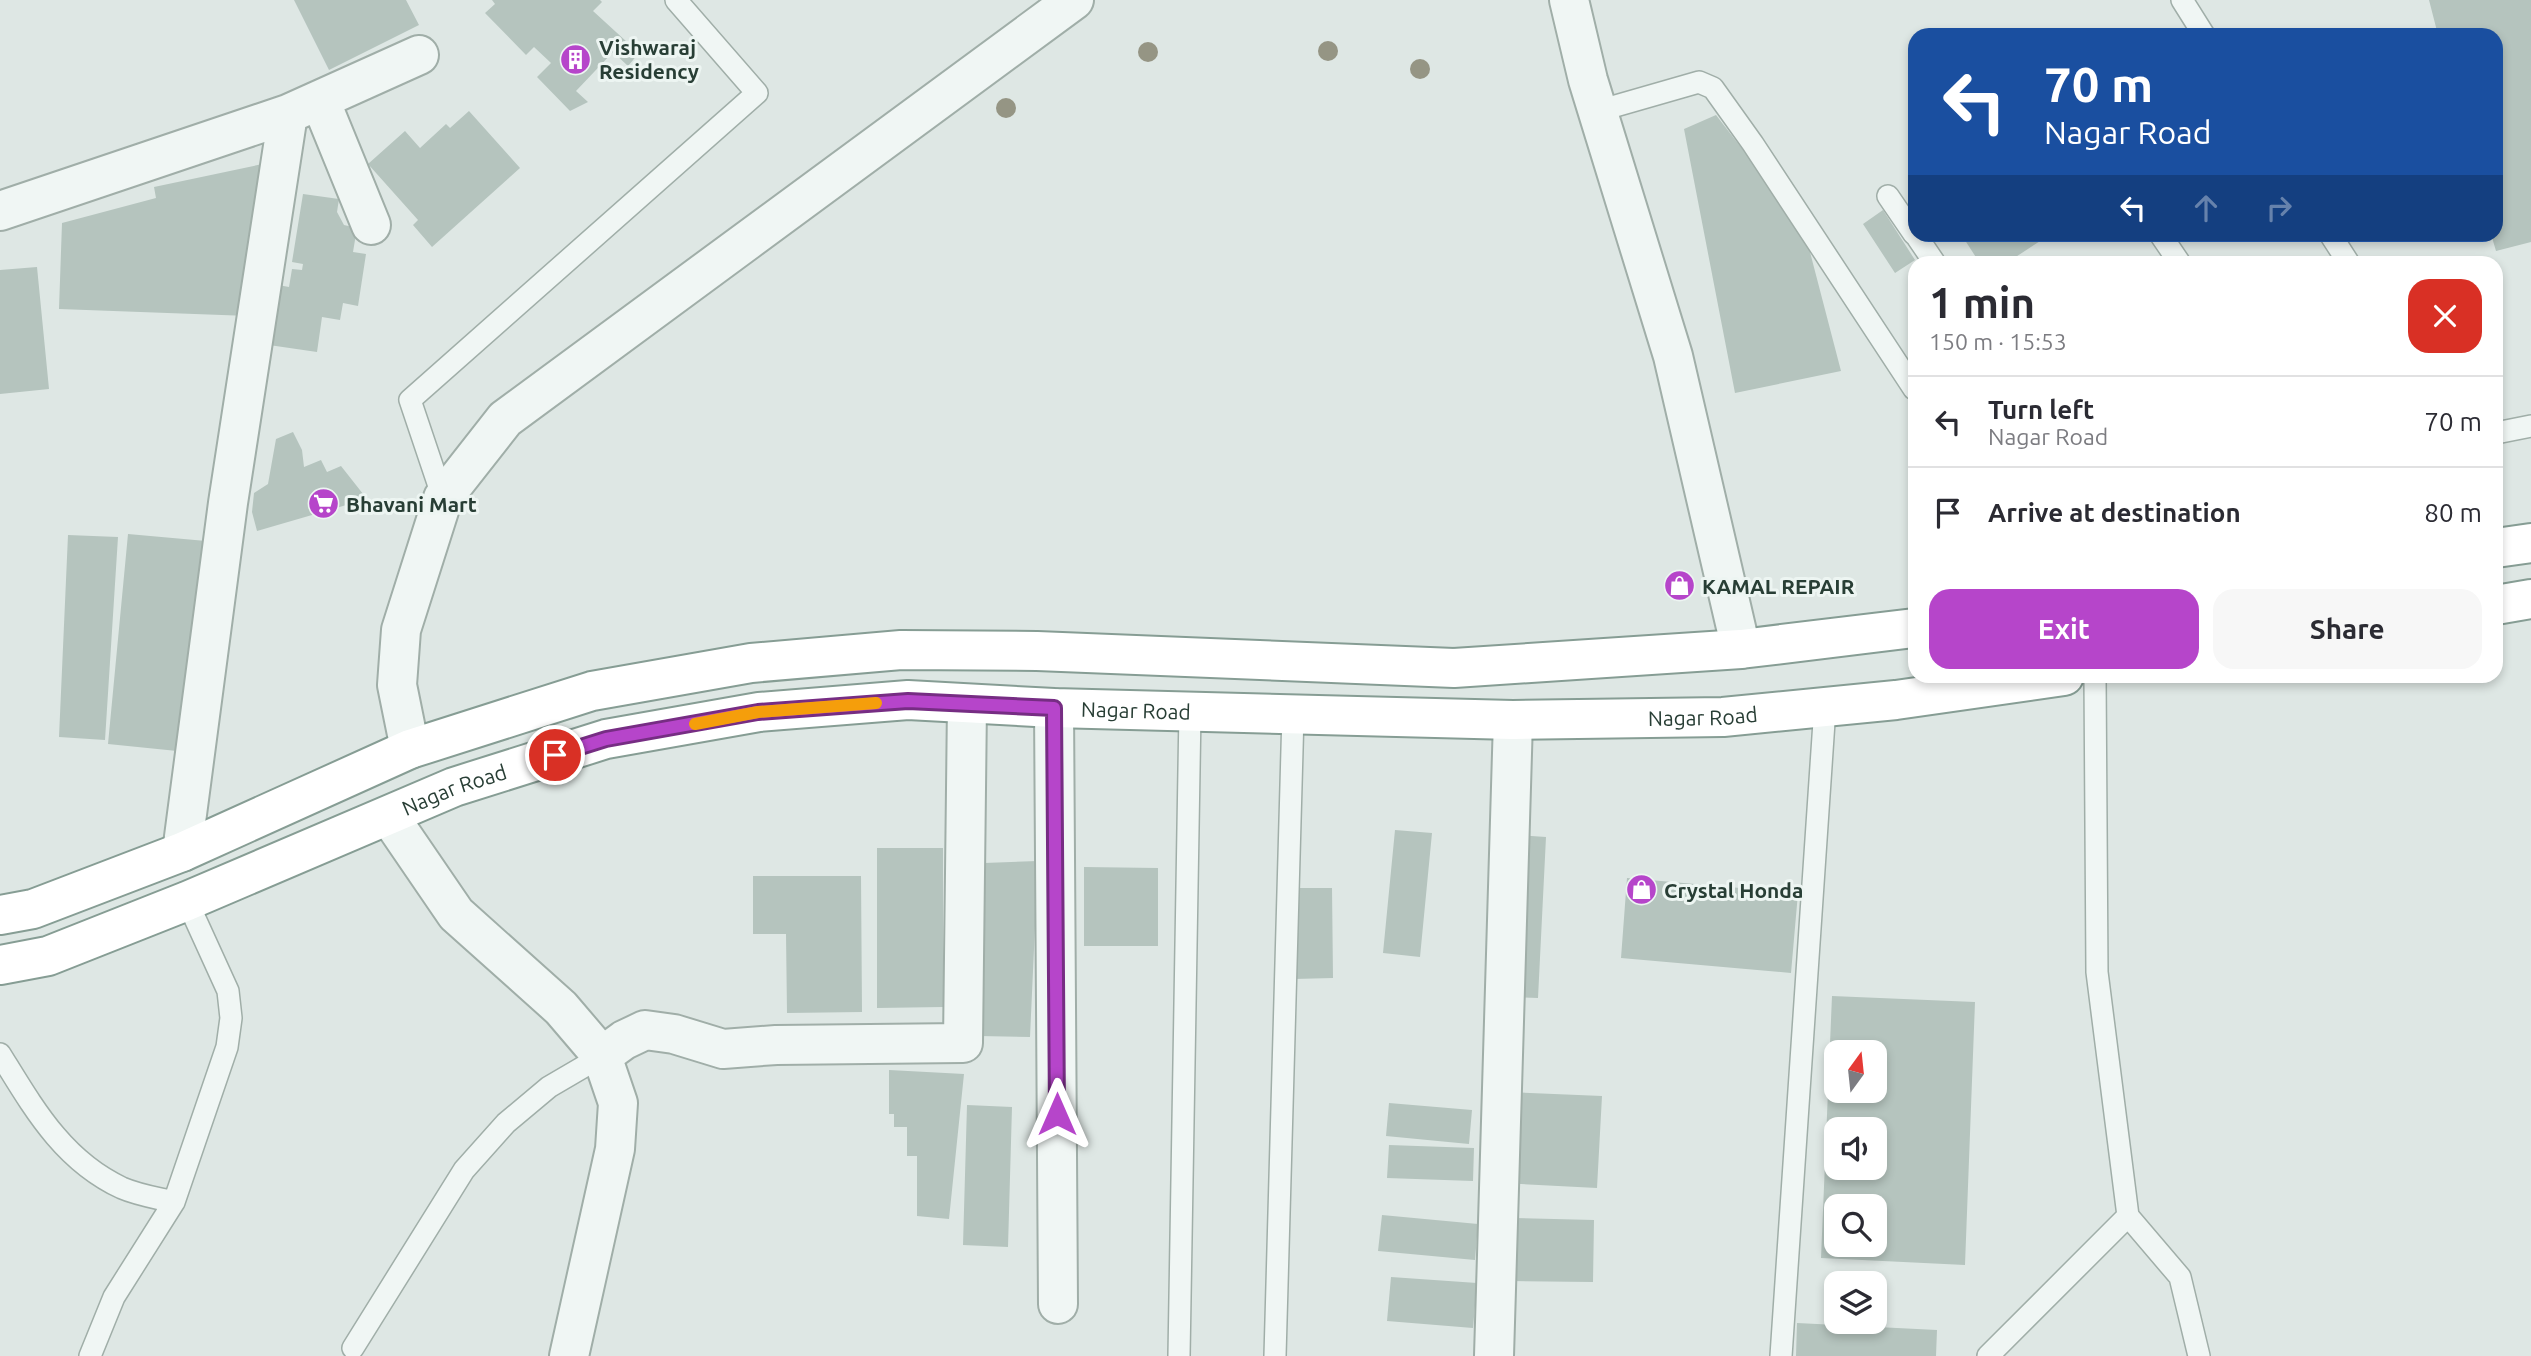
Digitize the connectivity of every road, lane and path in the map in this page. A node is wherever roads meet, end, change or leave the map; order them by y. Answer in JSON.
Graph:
{"nodes":[{"id":1,"x":676,"y":0,"type":"edge"},
{"id":2,"x":1074,"y":0,"type":"edge"},
{"id":3,"x":1569,"y":0,"type":"edge"},
{"id":4,"x":2182,"y":0,"type":"edge"},
{"id":5,"x":2200,"y":28,"type":"edge"},
{"id":6,"x":419,"y":55,"type":"dead end"},
{"id":7,"x":304,"y":107,"type":"junction"},
{"id":8,"x":1598,"y":110,"type":"junction"},
{"id":9,"x":1888,"y":196,"type":"dead end"},
{"id":10,"x":0,"y":211,"type":"edge"},
{"id":11,"x":1908,"y":224,"type":"edge"},
{"id":12,"x":371,"y":225,"type":"dead end"},
{"id":13,"x":1908,"y":380,"type":"edge"},
{"id":14,"x":2531,"y":426,"type":"edge"},
{"id":15,"x":2503,"y":432,"type":"edge"},
{"id":16,"x":443,"y":498,"type":"junction"},
{"id":17,"x":2531,"y":542,"type":"edge"},
{"id":18,"x":2503,"y":547,"type":"edge"},
{"id":19,"x":2531,"y":599,"type":"edge"},
{"id":20,"x":2503,"y":604,"type":"edge"},
{"id":21,"x":1908,"y":629,"type":"edge"},
{"id":22,"x":1741,"y":649,"type":"junction"},
{"id":23,"x":2015,"y":683,"type":"edge"},
{"id":24,"x":2095,"y":683,"type":"edge"},
{"id":25,"x":967,"y":704,"type":"junction"},
{"id":26,"x":1825,"y":707,"type":"junction"},
{"id":27,"x":1054,"y":708,"type":"junction"},
{"id":28,"x":1190,"y":711,"type":"junction"},
{"id":29,"x":1293,"y":715,"type":"junction"},
{"id":30,"x":1513,"y":720,"type":"junction"},
{"id":31,"x":410,"y":750,"type":"junction"},
{"id":32,"x":389,"y":816,"type":"junction"},
{"id":33,"x":182,"y":852,"type":"junction"},
{"id":34,"x":187,"y":901,"type":"junction"},
{"id":35,"x":0,"y":915,"type":"edge"},
{"id":36,"x":0,"y":965,"type":"edge"},
{"id":37,"x":0,"y":1054,"type":"edge"},
{"id":38,"x":602,"y":1056,"type":"junction"},
{"id":39,"x":174,"y":1202,"type":"junction"},
{"id":40,"x":2128,"y":1216,"type":"junction"},
{"id":41,"x":1058,"y":1304,"type":"dead end"},
{"id":42,"x":353,"y":1348,"type":"dead end"},
{"id":43,"x":90,"y":1356,"type":"edge"},
{"id":44,"x":569,"y":1356,"type":"edge"},
{"id":45,"x":1179,"y":1356,"type":"edge"},
{"id":46,"x":1275,"y":1356,"type":"edge"},
{"id":47,"x":1494,"y":1356,"type":"edge"},
{"id":48,"x":1781,"y":1356,"type":"edge"},
{"id":49,"x":1988,"y":1356,"type":"edge"},
{"id":50,"x":2199,"y":1356,"type":"edge"}],
"edges":[{"from":1,"to":16,"type":"lane"},
{"from":2,"to":16,"type":"street"},
{"from":3,"to":8,"type":"street"},
{"from":4,"to":5,"type":"lane"},
{"from":6,"to":7,"type":"street"},
{"from":7,"to":10,"type":"street"},
{"from":7,"to":12,"type":"street"},
{"from":7,"to":33,"type":"street"},
{"from":8,"to":13,"type":"lane"},
{"from":8,"to":22,"type":"street"},
{"from":9,"to":11,"type":"lane"},
{"from":14,"to":15,"type":"lane"},
{"from":16,"to":31,"type":"street"},
{"from":17,"to":18,"type":"highway"},
{"from":19,"to":20,"type":"highway"},
{"from":21,"to":22,"type":"highway"},
{"from":22,"to":31,"type":"highway"},
{"from":23,"to":26,"type":"highway","name":"Nagar Road"},
{"from":24,"to":40,"type":"lane"},
{"from":25,"to":27,"type":"highway","name":"Nagar Road"},
{"from":25,"to":32,"type":"highway","name":"Nagar Road"},
{"from":25,"to":38,"type":"street"},
{"from":26,"to":30,"type":"highway","name":"Nagar Road"},
{"from":26,"to":48,"type":"lane"},
{"from":27,"to":28,"type":"highway","name":"Nagar Road"},
{"from":27,"to":41,"type":"street"},
{"from":28,"to":29,"type":"highway","name":"Nagar Road"},
{"from":28,"to":45,"type":"lane"},
{"from":29,"to":30,"type":"highway","name":"Nagar Road"},
{"from":29,"to":46,"type":"lane"},
{"from":30,"to":47,"type":"street"},
{"from":31,"to":33,"type":"highway"},
{"from":32,"to":34,"type":"highway","name":"Nagar Road"},
{"from":32,"to":38,"type":"street"},
{"from":33,"to":35,"type":"highway"},
{"from":34,"to":36,"type":"highway","name":"Nagar Road"},
{"from":34,"to":39,"type":"lane"},
{"from":37,"to":39,"type":"lane"},
{"from":38,"to":42,"type":"lane"},
{"from":38,"to":44,"type":"street"},
{"from":39,"to":43,"type":"lane"},
{"from":40,"to":49,"type":"lane"},
{"from":40,"to":50,"type":"lane"}]}
